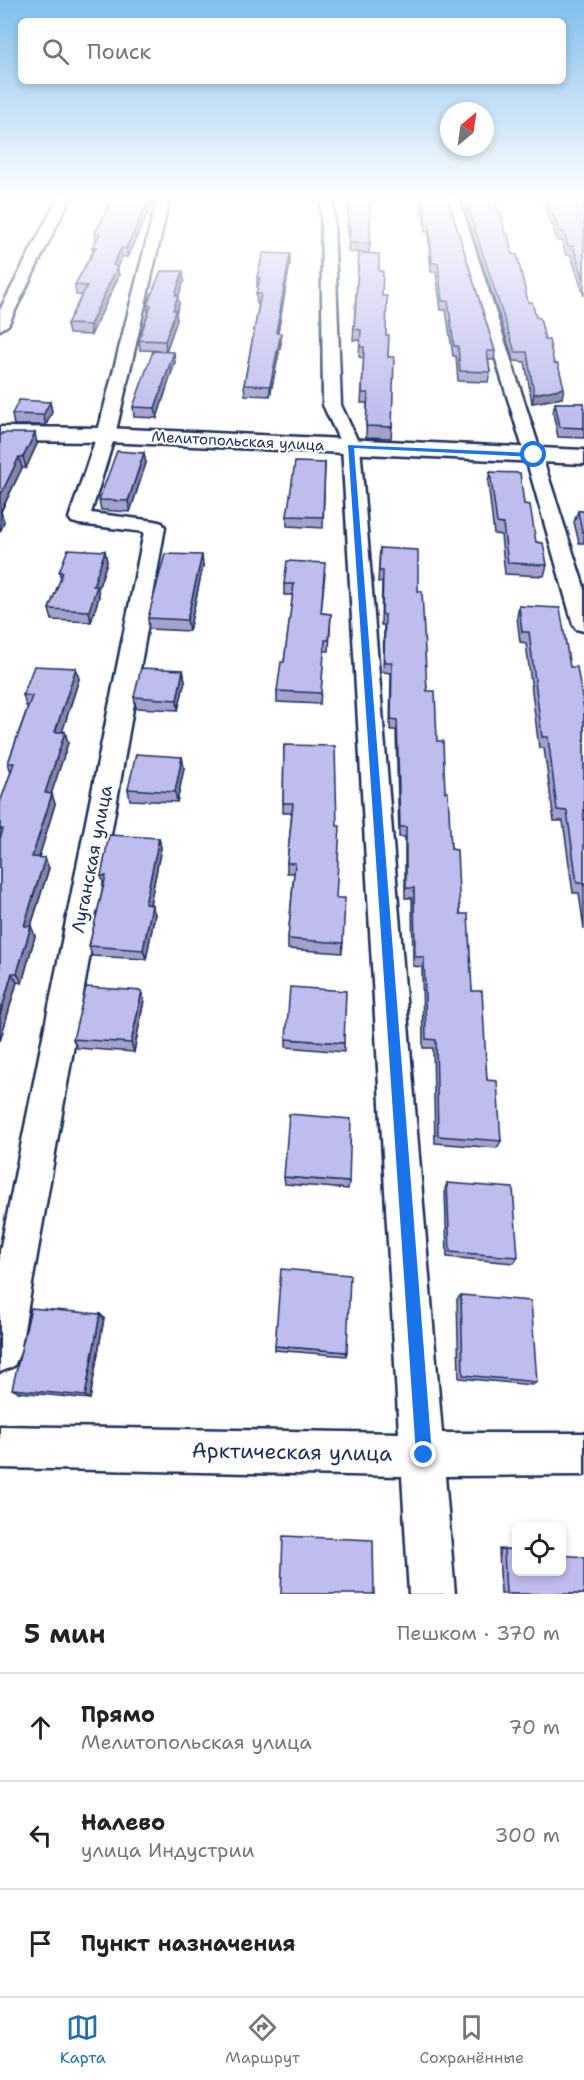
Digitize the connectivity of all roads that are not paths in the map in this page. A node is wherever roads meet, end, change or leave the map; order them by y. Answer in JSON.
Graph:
{"nodes":[{"id":1,"x":28,"y":270,"type":"edge"},
{"id":2,"x":146,"y":270,"type":"edge"},
{"id":3,"x":329,"y":270,"type":"edge"},
{"id":4,"x":476,"y":270,"type":"edge"},
{"id":5,"x":0,"y":325,"type":"edge"},
{"id":6,"x":0,"y":434,"type":"edge"},
{"id":7,"x":106,"y":435,"type":"junction"},
{"id":8,"x":351,"y":446,"type":"junction"},
{"id":9,"x":534,"y":455,"type":"junction"},
{"id":10,"x":584,"y":457,"type":"edge"},
{"id":11,"x":584,"y":624,"type":"edge"},
{"id":12,"x":0,"y":1352,"type":"edge"},
{"id":13,"x":0,"y":1447,"type":"edge"},
{"id":14,"x":584,"y":1454,"type":"edge"},
{"id":15,"x":424,"y":1455,"type":"junction"},
{"id":16,"x":432,"y":1594,"type":"edge"}],
"edges":[{"from":1,"to":5,"type":"street"},
{"from":2,"to":7,"type":"street"},
{"from":3,"to":8,"type":"street"},
{"from":4,"to":9,"type":"street"},
{"from":6,"to":7,"type":"street","name":"Мелитопольская улица"},
{"from":7,"to":8,"type":"street","name":"Мелитопольская улица"},
{"from":7,"to":12,"type":"street","name":"Луганская улица"},
{"from":8,"to":9,"type":"street","name":"Мелитопольская улица"},
{"from":8,"to":15,"type":"street"},
{"from":9,"to":10,"type":"street","name":"Мелитопольская улица"},
{"from":9,"to":11,"type":"street"},
{"from":13,"to":15,"type":"street","name":"Арктическая улица"},
{"from":14,"to":15,"type":"street","name":"Арктическая улица"},
{"from":15,"to":16,"type":"street"}]}
